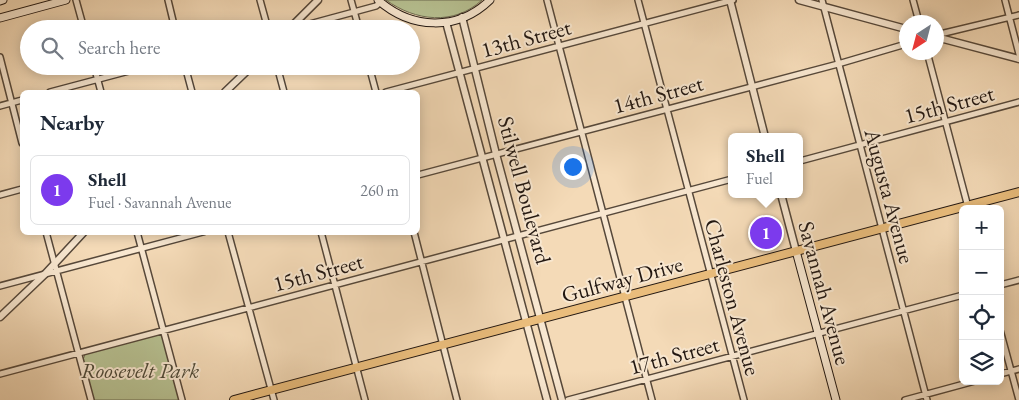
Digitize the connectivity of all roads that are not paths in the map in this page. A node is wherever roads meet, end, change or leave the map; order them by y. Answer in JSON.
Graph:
{"nodes":[{"id":1,"x":66,"y":0,"type":"edge"},
{"id":2,"x":76,"y":0,"type":"edge"},
{"id":3,"x":168,"y":0,"type":"edge"},
{"id":4,"x":260,"y":0,"type":"edge"},
{"id":5,"x":318,"y":0,"type":"edge"},
{"id":6,"x":351,"y":0,"type":"edge"},
{"id":7,"x":490,"y":0,"type":"edge"},
{"id":8,"x":547,"y":0,"type":"edge"},
{"id":9,"x":638,"y":0,"type":"edge"},
{"id":10,"x":731,"y":0,"type":"edge"},
{"id":11,"x":800,"y":0,"type":"edge"},
{"id":12,"x":913,"y":0,"type":"edge"},
{"id":13,"x":1005,"y":0,"type":"edge"},
{"id":14,"x":379,"y":1,"type":"edge"},
{"id":15,"x":823,"y":3,"type":"edge"},
{"id":16,"x":355,"y":12,"type":"junction"},
{"id":17,"x":917,"y":15,"type":"edge"},
{"id":18,"x":1019,"y":15,"type":"edge"},
{"id":19,"x":462,"y":17,"type":"junction"},
{"id":20,"x":0,"y":18,"type":"edge"},
{"id":21,"x":1009,"y":18,"type":"junction"},
{"id":22,"x":82,"y":20,"type":"edge"},
{"id":23,"x":173,"y":20,"type":"edge"},
{"id":24,"x":266,"y":20,"type":"edge"},
{"id":25,"x":299,"y":20,"type":"edge"},
{"id":26,"x":324,"y":20,"type":"edge"},
{"id":27,"x":357,"y":20,"type":"edge"},
{"id":28,"x":412,"y":20,"type":"edge"},
{"id":29,"x":420,"y":22,"type":"edge"},
{"id":30,"x":446,"y":22,"type":"junction"},
{"id":31,"x":644,"y":24,"type":"junction"},
{"id":32,"x":899,"y":27,"type":"edge"},
{"id":33,"x":944,"y":34,"type":"edge"},
{"id":34,"x":944,"y":38,"type":"edge"},
{"id":35,"x":560,"y":46,"type":"junction"},
{"id":36,"x":899,"y":46,"type":"edge"},
{"id":37,"x":1019,"y":54,"type":"edge"},
{"id":38,"x":0,"y":57,"type":"edge"},
{"id":39,"x":1019,"y":59,"type":"edge"},
{"id":40,"x":929,"y":60,"type":"edge"},
{"id":41,"x":838,"y":64,"type":"junction"},
{"id":42,"x":475,"y":69,"type":"junction"},
{"id":43,"x":460,"y":73,"type":"junction"},
{"id":44,"x":97,"y":75,"type":"edge"},
{"id":45,"x":116,"y":75,"type":"edge"},
{"id":46,"x":187,"y":75,"type":"edge"},
{"id":47,"x":243,"y":75,"type":"edge"},
{"id":48,"x":279,"y":75,"type":"edge"},
{"id":49,"x":371,"y":75,"type":"edge"},
{"id":50,"x":98,"y":80,"type":"junction"},
{"id":51,"x":752,"y":86,"type":"junction"},
{"id":52,"x":58,"y":90,"type":"edge"},
{"id":53,"x":100,"y":90,"type":"edge"},
{"id":54,"x":191,"y":90,"type":"edge"},
{"id":55,"x":227,"y":90,"type":"edge"},
{"id":56,"x":283,"y":90,"type":"edge"},
{"id":57,"x":375,"y":90,"type":"edge"},
{"id":58,"x":394,"y":90,"type":"edge"},
{"id":59,"x":20,"y":101,"type":"edge"},
{"id":60,"x":1019,"y":102,"type":"edge"},
{"id":61,"x":12,"y":103,"type":"junction"},
{"id":62,"x":0,"y":106,"type":"edge"},
{"id":63,"x":666,"y":109,"type":"junction"},
{"id":64,"x":946,"y":122,"type":"junction"},
{"id":65,"x":581,"y":132,"type":"junction"},
{"id":66,"x":764,"y":133,"type":"edge"},
{"id":67,"x":20,"y":135,"type":"edge"},
{"id":68,"x":860,"y":145,"type":"junction"},
{"id":69,"x":496,"y":154,"type":"junction"},
{"id":70,"x":482,"y":158,"type":"junction"},
{"id":71,"x":803,"y":160,"type":"edge"},
{"id":72,"x":420,"y":175,"type":"edge"},
{"id":73,"x":728,"y":180,"type":"edge"},
{"id":74,"x":20,"y":190,"type":"edge"},
{"id":75,"x":688,"y":190,"type":"junction"},
{"id":76,"x":1019,"y":192,"type":"edge"},
{"id":77,"x":0,"y":195,"type":"edge"},
{"id":78,"x":782,"y":198,"type":"edge"},
{"id":79,"x":967,"y":205,"type":"edge"},
{"id":80,"x":975,"y":205,"type":"edge"},
{"id":81,"x":959,"y":209,"type":"edge"},
{"id":82,"x":603,"y":213,"type":"junction"},
{"id":83,"x":882,"y":228,"type":"junction"},
{"id":84,"x":47,"y":235,"type":"edge"},
{"id":85,"x":81,"y":235,"type":"edge"},
{"id":86,"x":138,"y":235,"type":"edge"},
{"id":87,"x":192,"y":235,"type":"edge"},
{"id":88,"x":229,"y":235,"type":"edge"},
{"id":89,"x":322,"y":235,"type":"edge"},
{"id":90,"x":415,"y":235,"type":"edge"},
{"id":91,"x":519,"y":235,"type":"junction"},
{"id":92,"x":505,"y":239,"type":"junction"},
{"id":93,"x":141,"y":249,"type":"junction"},
{"id":94,"x":796,"y":251,"type":"junction"},
{"id":95,"x":421,"y":262,"type":"junction"},
{"id":96,"x":54,"y":263,"type":"junction"},
{"id":97,"x":56,"y":272,"type":"junction"},
{"id":98,"x":710,"y":273,"type":"junction"},
{"id":99,"x":45,"y":274,"type":"junction"},
{"id":100,"x":1019,"y":280,"type":"edge"},
{"id":101,"x":335,"y":284,"type":"junction"},
{"id":102,"x":1004,"y":284,"type":"edge"},
{"id":103,"x":0,"y":286,"type":"edge"},
{"id":104,"x":625,"y":296,"type":"junction"},
{"id":105,"x":959,"y":296,"type":"edge"},
{"id":106,"x":249,"y":307,"type":"junction"},
{"id":107,"x":904,"y":311,"type":"junction"},
{"id":108,"x":0,"y":317,"type":"edge"},
{"id":109,"x":541,"y":318,"type":"junction"},
{"id":110,"x":526,"y":322,"type":"junction"},
{"id":111,"x":164,"y":330,"type":"junction"},
{"id":112,"x":818,"y":334,"type":"junction"},
{"id":113,"x":1003,"y":340,"type":"edge"},
{"id":114,"x":442,"y":345,"type":"junction"},
{"id":115,"x":78,"y":353,"type":"junction"},
{"id":116,"x":732,"y":356,"type":"junction"},
{"id":117,"x":356,"y":368,"type":"junction"},
{"id":118,"x":1019,"y":369,"type":"edge"},
{"id":119,"x":1011,"y":371,"type":"junction"},
{"id":120,"x":1004,"y":373,"type":"edge"},
{"id":121,"x":0,"y":374,"type":"edge"},
{"id":122,"x":647,"y":379,"type":"junction"},
{"id":123,"x":963,"y":385,"type":"edge"},
{"id":124,"x":271,"y":390,"type":"junction"},
{"id":125,"x":926,"y":397,"type":"edge"},
{"id":126,"x":91,"y":400,"type":"edge"},
{"id":127,"x":182,"y":400,"type":"edge"},
{"id":128,"x":234,"y":400,"type":"edge"},
{"id":129,"x":274,"y":400,"type":"edge"},
{"id":130,"x":365,"y":400,"type":"edge"},
{"id":131,"x":457,"y":400,"type":"edge"},
{"id":132,"x":548,"y":400,"type":"edge"},
{"id":133,"x":562,"y":400,"type":"edge"},
{"id":134,"x":568,"y":400,"type":"edge"},
{"id":135,"x":652,"y":400,"type":"edge"},
{"id":136,"x":744,"y":400,"type":"edge"},
{"id":137,"x":836,"y":400,"type":"edge"},
{"id":138,"x":905,"y":400,"type":"edge"},
{"id":139,"x":1019,"y":400,"type":"edge"}],
"edges":[{"from":1,"to":20,"type":"main road"},
{"from":2,"to":22,"type":"street"},
{"from":3,"to":23,"type":"street"},
{"from":4,"to":24,"type":"street"},
{"from":5,"to":25,"type":"street"},
{"from":6,"to":16,"type":"street"},
{"from":7,"to":19,"type":"main road"},
{"from":8,"to":35,"type":"street"},
{"from":9,"to":31,"type":"street","name":"Charleston Avenue"},
{"from":10,"to":31,"type":"street","name":"13th Street"},
{"from":10,"to":51,"type":"street"},
{"from":11,"to":15,"type":"street"},
{"from":12,"to":17,"type":"street"},
{"from":13,"to":21,"type":"street"},
{"from":14,"to":16,"type":"street"},
{"from":14,"to":28,"type":"main road"},
{"from":15,"to":32,"type":"street"},
{"from":15,"to":41,"type":"street","name":"Augusta Avenue"},
{"from":16,"to":26,"type":"street"},
{"from":16,"to":27,"type":"street"},
{"from":18,"to":21,"type":"street"},
{"from":19,"to":30,"type":"main road"},
{"from":19,"to":42,"type":"street","name":"Stilwell Boulevard"},
{"from":21,"to":33,"type":"street"},
{"from":21,"to":37,"type":"street"},
{"from":29,"to":30,"type":"main road"},
{"from":30,"to":43,"type":"street","name":"Stilwell Boulevard"},
{"from":31,"to":35,"type":"street","name":"13th Street"},
{"from":31,"to":63,"type":"street","name":"Charleston Avenue"},
{"from":34,"to":39,"type":"street"},
{"from":35,"to":42,"type":"street","name":"13th Street"},
{"from":35,"to":65,"type":"street"},
{"from":36,"to":41,"type":"street","name":"14th Street"},
{"from":38,"to":61,"type":"street"},
{"from":40,"to":64,"type":"street"},
{"from":41,"to":51,"type":"street","name":"14th Street"},
{"from":41,"to":68,"type":"street","name":"Augusta Avenue"},
{"from":42,"to":43,"type":"street","name":"13th Street"},
{"from":42,"to":69,"type":"street","name":"Stilwell Boulevard"},
{"from":43,"to":58,"type":"street","name":"13th Street"},
{"from":43,"to":70,"type":"street","name":"Stilwell Boulevard"},
{"from":44,"to":50,"type":"street"},
{"from":45,"to":50,"type":"street"},
{"from":46,"to":54,"type":"street"},
{"from":47,"to":55,"type":"street"},
{"from":48,"to":56,"type":"street"},
{"from":49,"to":57,"type":"street"},
{"from":50,"to":52,"type":"street"},
{"from":50,"to":53,"type":"street"},
{"from":51,"to":63,"type":"street","name":"14th Street"},
{"from":51,"to":66,"type":"street"},
{"from":59,"to":61,"type":"street"},
{"from":60,"to":64,"type":"street","name":"15th Street"},
{"from":61,"to":62,"type":"street"},
{"from":61,"to":67,"type":"street"},
{"from":63,"to":65,"type":"street","name":"14th Street"},
{"from":63,"to":75,"type":"street","name":"Charleston Avenue"},
{"from":64,"to":68,"type":"street","name":"15th Street"},
{"from":64,"to":79,"type":"street"},
{"from":65,"to":69,"type":"street","name":"14th Street"},
{"from":65,"to":82,"type":"street"},
{"from":68,"to":71,"type":"street","name":"15th Street"},
{"from":68,"to":83,"type":"street","name":"Augusta Avenue"},
{"from":69,"to":70,"type":"street","name":"14th Street"},
{"from":69,"to":91,"type":"street","name":"Stilwell Boulevard"},
{"from":70,"to":72,"type":"street","name":"14th Street"},
{"from":70,"to":92,"type":"street","name":"Stilwell Boulevard"},
{"from":73,"to":75,"type":"street","name":"15th Street"},
{"from":74,"to":77,"type":"street"},
{"from":75,"to":82,"type":"street","name":"15th Street"},
{"from":75,"to":98,"type":"street","name":"Charleston Avenue"},
{"from":76,"to":80,"type":"main road","name":"Gulfway Drive"},
{"from":78,"to":94,"type":"street","name":"Savannah Avenue"},
{"from":81,"to":83,"type":"main road","name":"Gulfway Drive"},
{"from":82,"to":91,"type":"street","name":"15th Street"},
{"from":82,"to":104,"type":"street"},
{"from":83,"to":94,"type":"main road","name":"Gulfway Drive"},
{"from":83,"to":107,"type":"street","name":"Augusta Avenue"},
{"from":84,"to":96,"type":"street"},
{"from":85,"to":96,"type":"street"},
{"from":86,"to":93,"type":"street"},
{"from":87,"to":93,"type":"street"},
{"from":88,"to":106,"type":"street"},
{"from":89,"to":101,"type":"street"},
{"from":90,"to":95,"type":"street"},
{"from":91,"to":92,"type":"street","name":"15th Street"},
{"from":91,"to":109,"type":"street","name":"Stilwell Boulevard"},
{"from":92,"to":95,"type":"street","name":"15th Street"},
{"from":92,"to":110,"type":"street","name":"Stilwell Boulevard"},
{"from":93,"to":97,"type":"street"},
{"from":93,"to":111,"type":"street"},
{"from":94,"to":98,"type":"main road","name":"Gulfway Drive"},
{"from":94,"to":112,"type":"main road","name":"Savannah Avenue"},
{"from":95,"to":101,"type":"street","name":"15th Street"},
{"from":95,"to":114,"type":"street"},
{"from":96,"to":97,"type":"street"},
{"from":96,"to":99,"type":"street"},
{"from":97,"to":99,"type":"street"},
{"from":97,"to":115,"type":"street"},
{"from":98,"to":104,"type":"main road","name":"Gulfway Drive"},
{"from":98,"to":116,"type":"street","name":"Charleston Avenue"},
{"from":99,"to":103,"type":"street"},
{"from":99,"to":108,"type":"street"},
{"from":100,"to":102,"type":"street"},
{"from":101,"to":106,"type":"street","name":"15th Street"},
{"from":101,"to":117,"type":"street"},
{"from":104,"to":109,"type":"main road","name":"Gulfway Drive"},
{"from":104,"to":122,"type":"street"},
{"from":105,"to":107,"type":"street","name":"17th Street"},
{"from":106,"to":111,"type":"street","name":"15th Street"},
{"from":106,"to":124,"type":"street"},
{"from":107,"to":112,"type":"street","name":"17th Street"},
{"from":107,"to":125,"type":"street","name":"Augusta Avenue"},
{"from":109,"to":110,"type":"main road","name":"Gulfway Drive"},
{"from":109,"to":133,"type":"street","name":"Stilwell Boulevard"},
{"from":110,"to":114,"type":"main road","name":"Gulfway Drive"},
{"from":110,"to":132,"type":"street","name":"Stilwell Boulevard"},
{"from":111,"to":115,"type":"street","name":"15th Street"},
{"from":111,"to":127,"type":"street"},
{"from":112,"to":116,"type":"street","name":"17th Street"},
{"from":112,"to":137,"type":"main road","name":"Savannah Avenue"},
{"from":113,"to":119,"type":"street"},
{"from":114,"to":117,"type":"main road","name":"Gulfway Drive"},
{"from":114,"to":131,"type":"street"},
{"from":115,"to":121,"type":"street","name":"15th Street"},
{"from":115,"to":126,"type":"street"},
{"from":116,"to":122,"type":"street","name":"17th Street"},
{"from":116,"to":136,"type":"street","name":"Charleston Avenue"},
{"from":117,"to":124,"type":"main road","name":"Gulfway Drive"},
{"from":117,"to":130,"type":"street"},
{"from":118,"to":119,"type":"street"},
{"from":119,"to":120,"type":"street"},
{"from":119,"to":139,"type":"street"},
{"from":122,"to":134,"type":"street","name":"17th Street"},
{"from":122,"to":135,"type":"street"},
{"from":123,"to":125,"type":"street"},
{"from":124,"to":128,"type":"main road","name":"Gulfway Drive"},
{"from":124,"to":129,"type":"street"},
{"from":125,"to":138,"type":"street"}]}
